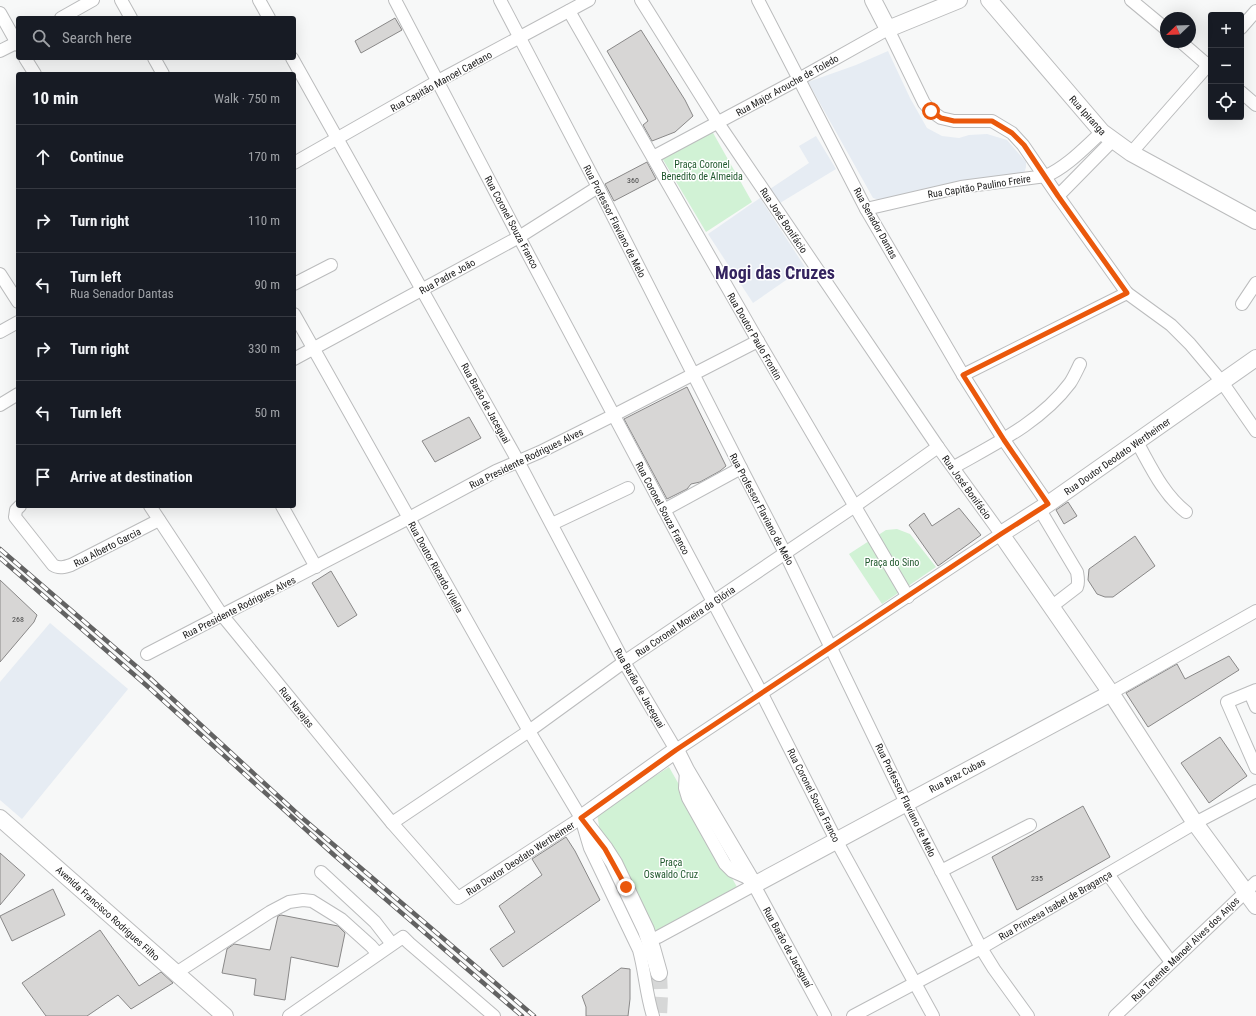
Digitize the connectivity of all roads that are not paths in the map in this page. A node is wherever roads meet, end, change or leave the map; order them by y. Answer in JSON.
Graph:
{"nodes":[{"id":1,"x":93,"y":0,"type":"edge"},
{"id":2,"x":121,"y":0,"type":"edge"},
{"id":3,"x":259,"y":0,"type":"edge"},
{"id":4,"x":395,"y":0,"type":"edge"},
{"id":5,"x":500,"y":0,"type":"edge"},
{"id":6,"x":589,"y":0,"type":"edge"},
{"id":7,"x":641,"y":0,"type":"edge"},
{"id":8,"x":758,"y":0,"type":"edge"},
{"id":9,"x":873,"y":0,"type":"edge"},
{"id":10,"x":959,"y":0,"type":"edge"},
{"id":11,"x":989,"y":0,"type":"edge"},
{"id":12,"x":1132,"y":0,"type":"edge"},
{"id":13,"x":1256,"y":10,"type":"edge"},
{"id":14,"x":569,"y":11,"type":"junction"},
{"id":15,"x":0,"y":13,"type":"edge"},
{"id":16,"x":65,"y":16,"type":"edge"},
{"id":17,"x":130,"y":16,"type":"edge"},
{"id":18,"x":268,"y":16,"type":"edge"},
{"id":19,"x":922,"y":16,"type":"junction"},
{"id":20,"x":1244,"y":24,"type":"edge"},
{"id":21,"x":1160,"y":25,"type":"edge"},
{"id":22,"x":888,"y":29,"type":"junction"},
{"id":23,"x":520,"y":38,"type":"junction"},
{"id":24,"x":16,"y":41,"type":"edge"},
{"id":25,"x":16,"y":45,"type":"edge"},
{"id":26,"x":1189,"y":48,"type":"edge"},
{"id":27,"x":0,"y":51,"type":"edge"},
{"id":28,"x":27,"y":60,"type":"edge"},
{"id":29,"x":155,"y":60,"type":"edge"},
{"id":30,"x":293,"y":60,"type":"edge"},
{"id":31,"x":1208,"y":63,"type":"edge"},
{"id":32,"x":1208,"y":67,"type":"edge"},
{"id":33,"x":34,"y":72,"type":"edge"},
{"id":34,"x":162,"y":72,"type":"edge"},
{"id":35,"x":799,"y":79,"type":"junction"},
{"id":36,"x":438,"y":81,"type":"junction"},
{"id":37,"x":1244,"y":95,"type":"edge"},
{"id":38,"x":1256,"y":105,"type":"edge"},
{"id":39,"x":718,"y":123,"type":"junction"},
{"id":40,"x":1107,"y":136,"type":"junction"},
{"id":41,"x":337,"y":139,"type":"junction"},
{"id":42,"x":1024,"y":145,"type":"junction"},
{"id":43,"x":1132,"y":153,"type":"junction"},
{"id":44,"x":653,"y":157,"type":"junction"},
{"id":45,"x":296,"y":162,"type":"edge"},
{"id":46,"x":1046,"y":176,"type":"junction"},
{"id":47,"x":1030,"y":177,"type":"junction"},
{"id":48,"x":598,"y":187,"type":"junction"},
{"id":49,"x":1058,"y":196,"type":"junction"},
{"id":50,"x":866,"y":209,"type":"junction"},
{"id":51,"x":1256,"y":221,"type":"edge"},
{"id":52,"x":519,"y":237,"type":"junction"},
{"id":53,"x":330,"y":265,"type":"dead end"},
{"id":54,"x":0,"y":274,"type":"edge"},
{"id":55,"x":296,"y":283,"type":"edge"},
{"id":56,"x":1256,"y":283,"type":"edge"},
{"id":57,"x":422,"y":290,"type":"junction"},
{"id":58,"x":1127,"y":293,"type":"junction"},
{"id":59,"x":16,"y":299,"type":"edge"},
{"id":60,"x":1242,"y":304,"type":"dead end"},
{"id":61,"x":296,"y":318,"type":"edge"},
{"id":62,"x":16,"y":323,"type":"edge"},
{"id":63,"x":0,"y":332,"type":"edge"},
{"id":64,"x":758,"y":341,"type":"junction"},
{"id":65,"x":313,"y":349,"type":"junction"},
{"id":66,"x":1256,"y":358,"type":"edge"},
{"id":67,"x":296,"y":359,"type":"edge"},
{"id":68,"x":1080,"y":364,"type":"dead end"},
{"id":69,"x":693,"y":374,"type":"junction"},
{"id":70,"x":963,"y":375,"type":"junction"},
{"id":71,"x":1222,"y":382,"type":"junction"},
{"id":72,"x":16,"y":395,"type":"edge"},
{"id":73,"x":0,"y":405,"type":"edge"},
{"id":74,"x":614,"y":415,"type":"junction"},
{"id":75,"x":1256,"y":431,"type":"edge"},
{"id":76,"x":1004,"y":440,"type":"junction"},
{"id":77,"x":1137,"y":442,"type":"junction"},
{"id":78,"x":938,"y":447,"type":"junction"},
{"id":79,"x":518,"y":461,"type":"junction"},
{"id":80,"x":954,"y":467,"type":"junction"},
{"id":81,"x":741,"y":468,"type":"junction"},
{"id":82,"x":628,"y":488,"type":"dead end"},
{"id":83,"x":855,"y":506,"type":"junction"},
{"id":84,"x":1044,"y":507,"type":"junction"},
{"id":85,"x":18,"y":508,"type":"edge"},
{"id":86,"x":151,"y":508,"type":"edge"},
{"id":87,"x":283,"y":508,"type":"edge"},
{"id":88,"x":664,"y":510,"type":"junction"},
{"id":89,"x":1186,"y":512,"type":"dead end"},
{"id":90,"x":409,"y":518,"type":"junction"},
{"id":91,"x":159,"y":520,"type":"junction"},
{"id":92,"x":552,"y":524,"type":"junction"},
{"id":93,"x":1001,"y":534,"type":"junction"},
{"id":94,"x":786,"y":553,"type":"junction"},
{"id":95,"x":316,"y":567,"type":"junction"},
{"id":96,"x":908,"y":597,"type":"junction"},
{"id":97,"x":712,"y":602,"type":"junction"},
{"id":98,"x":1052,"y":607,"type":"junction"},
{"id":99,"x":1256,"y":611,"type":"edge"},
{"id":100,"x":222,"y":615,"type":"junction"},
{"id":101,"x":832,"y":647,"type":"junction"},
{"id":102,"x":147,"y":654,"type":"dead end"},
{"id":103,"x":624,"y":662,"type":"junction"},
{"id":104,"x":1253,"y":691,"type":"edge"},
{"id":105,"x":1111,"y":693,"type":"junction"},
{"id":106,"x":762,"y":694,"type":"junction"},
{"id":107,"x":1256,"y":707,"type":"edge"},
{"id":108,"x":528,"y":731,"type":"junction"},
{"id":109,"x":676,"y":750,"type":"junction"},
{"id":110,"x":1256,"y":768,"type":"edge"},
{"id":111,"x":1256,"y":791,"type":"edge"},
{"id":112,"x":906,"y":803,"type":"junction"},
{"id":113,"x":0,"y":818,"type":"edge"},
{"id":114,"x":581,"y":818,"type":"junction"},
{"id":115,"x":392,"y":823,"type":"junction"},
{"id":116,"x":1196,"y":823,"type":"junction"},
{"id":117,"x":1030,"y":825,"type":"dead end"},
{"id":118,"x":836,"y":840,"type":"junction"},
{"id":119,"x":941,"y":871,"type":"junction"},
{"id":120,"x":321,"y":872,"type":"dead end"},
{"id":121,"x":1108,"y":874,"type":"junction"},
{"id":122,"x":752,"y":882,"type":"junction"},
{"id":123,"x":1251,"y":887,"type":"edge"},
{"id":124,"x":458,"y":898,"type":"joint"},
{"id":125,"x":1256,"y":906,"type":"edge"},
{"id":126,"x":658,"y":937,"type":"dead end"},
{"id":127,"x":392,"y":944,"type":"junction"},
{"id":128,"x":981,"y":948,"type":"junction"},
{"id":129,"x":378,"y":954,"type":"junction"},
{"id":130,"x":1171,"y":962,"type":"junction"},
{"id":131,"x":176,"y":973,"type":"junction"},
{"id":132,"x":659,"y":973,"type":"tunnel mouth"},
{"id":133,"x":915,"y":983,"type":"junction"},
{"id":134,"x":220,"y":1012,"type":"edge"},
{"id":135,"x":238,"y":1016,"type":"edge"},
{"id":136,"x":290,"y":1016,"type":"edge"},
{"id":137,"x":494,"y":1016,"type":"edge"},
{"id":138,"x":653,"y":1016,"type":"edge"},
{"id":139,"x":825,"y":1016,"type":"edge"},
{"id":140,"x":853,"y":1016,"type":"edge"},
{"id":141,"x":933,"y":1016,"type":"edge"},
{"id":142,"x":1028,"y":1016,"type":"edge"},
{"id":143,"x":1115,"y":1016,"type":"edge"}],
"edges":[{"from":1,"to":16,"type":"street"},
{"from":2,"to":17,"type":"street"},
{"from":3,"to":18,"type":"street"},
{"from":4,"to":36,"type":"street","name":"Rua Coronel Souza Franco"},
{"from":5,"to":23,"type":"street","name":"Rua Professor Flaviano de Melo"},
{"from":6,"to":14,"type":"street","name":"Rua Capitão Manoel Caetano"},
{"from":7,"to":39,"type":"street","name":"Rua José Bonifácio"},
{"from":8,"to":35,"type":"street","name":"Rua Senador Dantas"},
{"from":9,"to":19,"type":"main road","name":"Rua Major Arouche de Toledo"},
{"from":9,"to":22,"type":"main road"},
{"from":10,"to":19,"type":"main road","name":"Rua Major Arouche de Toledo"},
{"from":11,"to":40,"type":"main road","name":"Rua Ipiranga"},
{"from":12,"to":21,"type":"street"},
{"from":13,"to":20,"type":"street"},
{"from":14,"to":23,"type":"street","name":"Rua Capitão Manoel Caetano"},
{"from":14,"to":44,"type":"street","name":"Rua Doutor Paulo Frontin"},
{"from":15,"to":24,"type":"street"},
{"from":19,"to":22,"type":"main road","name":"Rua Major Arouche de Toledo"},
{"from":22,"to":35,"type":"street","name":"Rua Major Arouche de Toledo"},
{"from":22,"to":42,"type":"street"},
{"from":23,"to":36,"type":"street","name":"Rua Capitão Manoel Caetano"},
{"from":23,"to":48,"type":"street","name":"Rua Professor Flaviano de Melo"},
{"from":25,"to":27,"type":"street"},
{"from":26,"to":31,"type":"street"},
{"from":28,"to":33,"type":"street"},
{"from":29,"to":34,"type":"street"},
{"from":30,"to":41,"type":"street","name":"Rua Barão de Jaceguai"},
{"from":32,"to":43,"type":"street"},
{"from":35,"to":39,"type":"street","name":"Rua Major Arouche de Toledo"},
{"from":35,"to":50,"type":"street","name":"Rua Senador Dantas"},
{"from":36,"to":41,"type":"street","name":"Rua Capitão Manoel Caetano"},
{"from":36,"to":52,"type":"street","name":"Rua Coronel Souza Franco"},
{"from":37,"to":38,"type":"street"},
{"from":39,"to":44,"type":"street","name":"Rua Major Arouche de Toledo"},
{"from":39,"to":78,"type":"street","name":"Rua José Bonifácio"},
{"from":40,"to":43,"type":"main road","name":"Rua Ipiranga"},
{"from":40,"to":46,"type":"street","name":"Rua Capitão Paulino Freire"},
{"from":40,"to":49,"type":"street"},
{"from":41,"to":45,"type":"street","name":"Rua Capitão Manoel Caetano"},
{"from":41,"to":57,"type":"street","name":"Rua Barão de Jaceguai"},
{"from":42,"to":46,"type":"street"},
{"from":42,"to":47,"type":"street"},
{"from":43,"to":51,"type":"main road","name":"Rua Ipiranga"},
{"from":44,"to":64,"type":"street","name":"Rua Doutor Paulo Frontin"},
{"from":46,"to":47,"type":"street","name":"Rua Capitão Paulino Freire"},
{"from":46,"to":49,"type":"street"},
{"from":47,"to":50,"type":"street","name":"Rua Capitão Paulino Freire"},
{"from":48,"to":52,"type":"street","name":"Rua Padre João"},
{"from":48,"to":69,"type":"street","name":"Rua Professor Flaviano de Melo"},
{"from":49,"to":58,"type":"street"},
{"from":50,"to":70,"type":"street","name":"Rua Senador Dantas"},
{"from":52,"to":57,"type":"street","name":"Rua Padre João"},
{"from":52,"to":74,"type":"street","name":"Rua Coronel Souza Franco"},
{"from":53,"to":55,"type":"street"},
{"from":54,"to":59,"type":"street"},
{"from":56,"to":60,"type":"street"},
{"from":57,"to":65,"type":"street","name":"Rua Padre João"},
{"from":57,"to":79,"type":"street","name":"Rua Barão de Jaceguai"},
{"from":58,"to":70,"type":"street"},
{"from":58,"to":71,"type":"street"},
{"from":61,"to":65,"type":"street","name":"Rua Doutor Ricardo Vilella"},
{"from":62,"to":63,"type":"street"},
{"from":64,"to":69,"type":"street","name":"Rua Presidente Rodrigues Alves"},
{"from":64,"to":83,"type":"street","name":"Rua Doutor Paulo Frontin"},
{"from":65,"to":67,"type":"street","name":"Rua Padre João"},
{"from":65,"to":90,"type":"street","name":"Rua Doutor Ricardo Vilella"},
{"from":66,"to":71,"type":"main road","name":"Rua Doutor Deodato Wertheimer"},
{"from":68,"to":76,"type":"street"},
{"from":69,"to":74,"type":"street","name":"Rua Presidente Rodrigues Alves"},
{"from":69,"to":81,"type":"street","name":"Rua Professor Flaviano de Melo"},
{"from":70,"to":76,"type":"street","name":"Rua Senador Dantas"},
{"from":71,"to":75,"type":"street"},
{"from":71,"to":77,"type":"main road","name":"Rua Doutor Deodato Wertheimer"},
{"from":72,"to":73,"type":"street"},
{"from":74,"to":79,"type":"street","name":"Rua Presidente Rodrigues Alves"},
{"from":74,"to":88,"type":"street","name":"Rua Coronel Souza Franco"},
{"from":76,"to":80,"type":"street"},
{"from":76,"to":84,"type":"street","name":"Rua Senador Dantas"},
{"from":77,"to":84,"type":"main road","name":"Rua Doutor Deodato Wertheimer"},
{"from":77,"to":89,"type":"street"},
{"from":78,"to":80,"type":"street","name":"Rua José Bonifácio"},
{"from":78,"to":83,"type":"street","name":"Rua Coronel Moreira da Glória"},
{"from":79,"to":90,"type":"street","name":"Rua Presidente Rodrigues Alves"},
{"from":79,"to":92,"type":"street","name":"Rua Barão de Jaceguai"},
{"from":80,"to":93,"type":"street","name":"Rua José Bonifácio"},
{"from":81,"to":88,"type":"street"},
{"from":81,"to":94,"type":"street","name":"Rua Professor Flaviano de Melo"},
{"from":82,"to":92,"type":"street"},
{"from":83,"to":94,"type":"street","name":"Rua Coronel Moreira da Glória"},
{"from":83,"to":96,"type":"street","name":"Rua Doutor Paulo Frontin"},
{"from":84,"to":93,"type":"main road","name":"Rua Doutor Deodato Wertheimer"},
{"from":84,"to":98,"type":"street","name":"Rua Senador Dantas"},
{"from":85,"to":91,"type":"street","name":"Rua Alberto Garcia"},
{"from":86,"to":91,"type":"street","name":"Rua Navajas"},
{"from":87,"to":95,"type":"street"},
{"from":88,"to":97,"type":"street","name":"Rua Coronel Souza Franco"},
{"from":90,"to":95,"type":"street","name":"Rua Presidente Rodrigues Alves"},
{"from":90,"to":108,"type":"street","name":"Rua Doutor Ricardo Vilella"},
{"from":91,"to":100,"type":"street","name":"Rua Navajas"},
{"from":92,"to":103,"type":"street","name":"Rua Barão de Jaceguai"},
{"from":93,"to":96,"type":"street","name":"Rua Doutor Deodato Wertheimer"},
{"from":93,"to":98,"type":"main road"},
{"from":94,"to":97,"type":"street","name":"Rua Coronel Moreira da Glória"},
{"from":94,"to":101,"type":"street","name":"Rua Professor Flaviano de Melo"},
{"from":95,"to":100,"type":"street","name":"Rua Presidente Rodrigues Alves"},
{"from":96,"to":101,"type":"street","name":"Rua Doutor Deodato Wertheimer"},
{"from":97,"to":103,"type":"street","name":"Rua Coronel Moreira da Glória"},
{"from":97,"to":106,"type":"street","name":"Rua Coronel Souza Franco"},
{"from":98,"to":105,"type":"main road"},
{"from":99,"to":105,"type":"street","name":"Rua Braz Cubas"},
{"from":100,"to":102,"type":"street","name":"Rua Presidente Rodrigues Alves"},
{"from":100,"to":115,"type":"street","name":"Rua Navajas"},
{"from":101,"to":106,"type":"street","name":"Rua Doutor Deodato Wertheimer"},
{"from":101,"to":112,"type":"street","name":"Rua Professor Flaviano de Melo"},
{"from":103,"to":108,"type":"street","name":"Rua Coronel Moreira da Glória"},
{"from":103,"to":109,"type":"street","name":"Rua Barão de Jaceguai"},
{"from":104,"to":107,"type":"street"},
{"from":104,"to":110,"type":"street"},
{"from":105,"to":112,"type":"main road","name":"Rua Braz Cubas"},
{"from":105,"to":116,"type":"main road"},
{"from":106,"to":109,"type":"street","name":"Rua Doutor Deodato Wertheimer"},
{"from":106,"to":118,"type":"street","name":"Rua Coronel Souza Franco"},
{"from":108,"to":114,"type":"street","name":"Rua Doutor Ricardo Vilella"},
{"from":108,"to":115,"type":"street","name":"Rua Coronel Moreira da Glória"},
{"from":109,"to":114,"type":"main road","name":"Rua Doutor Deodato Wertheimer"},
{"from":109,"to":122,"type":"main road","name":"Rua Barão de Jaceguaí"},
{"from":111,"to":116,"type":"street","name":"Rua Princesa Isabel de Bragança"},
{"from":112,"to":118,"type":"main road","name":"Rua Braz Cubas"},
{"from":112,"to":119,"type":"street","name":"Rua Professor Flaviano de Melo"},
{"from":113,"to":131,"type":"main road","name":"Avenida Francisco Rodrigues Filho"},
{"from":114,"to":124,"type":"street","name":"Rua Doutor Deodato Wertheimer"},
{"from":114,"to":132,"type":"main road"},
{"from":114,"to":138,"type":"street","name":"Rua Doutor Ricardo Vilella"},
{"from":115,"to":124,"type":"street","name":"Rua Navajas"},
{"from":116,"to":121,"type":"street","name":"Rua Princesa Isabel de Bragança"},
{"from":116,"to":123,"type":"main road"},
{"from":117,"to":119,"type":"street"},
{"from":118,"to":122,"type":"main road","name":"Rua Braz Cubas"},
{"from":118,"to":133,"type":"street","name":"Rua Coronel Souza Franco"},
{"from":119,"to":128,"type":"street","name":"Rua Professor Flaviano de Melo"},
{"from":120,"to":127,"type":"street"},
{"from":121,"to":128,"type":"street","name":"Rua Princesa Isabel de Bragança"},
{"from":121,"to":130,"type":"street"},
{"from":122,"to":126,"type":"street","name":"Rua Braz Cubas"},
{"from":122,"to":139,"type":"street","name":"Rua Barão de Jaceguaí"},
{"from":123,"to":125,"type":"main road"},
{"from":123,"to":130,"type":"street","name":"Rua Tenente Manoel Alves dos Anjos"},
{"from":127,"to":129,"type":"street"},
{"from":127,"to":137,"type":"street"},
{"from":128,"to":133,"type":"street","name":"Rua Princesa Isabel de Bragança"},
{"from":128,"to":142,"type":"street","name":"Rua Professor Flaviano de Melo"},
{"from":129,"to":131,"type":"street"},
{"from":129,"to":136,"type":"street"},
{"from":130,"to":143,"type":"street","name":"Rua Tenente Manoel Alves dos Anjos"},
{"from":131,"to":134,"type":"main road","name":"Avenida Francisco Rodrigues Filho"},
{"from":133,"to":140,"type":"street","name":"Rua Princesa Isabel de Bragança"},
{"from":133,"to":141,"type":"street","name":"Rua Coronel Souza Franco"},
{"from":134,"to":135,"type":"main road","name":"Avenida Francisco Rodrigues Filho"}]}
